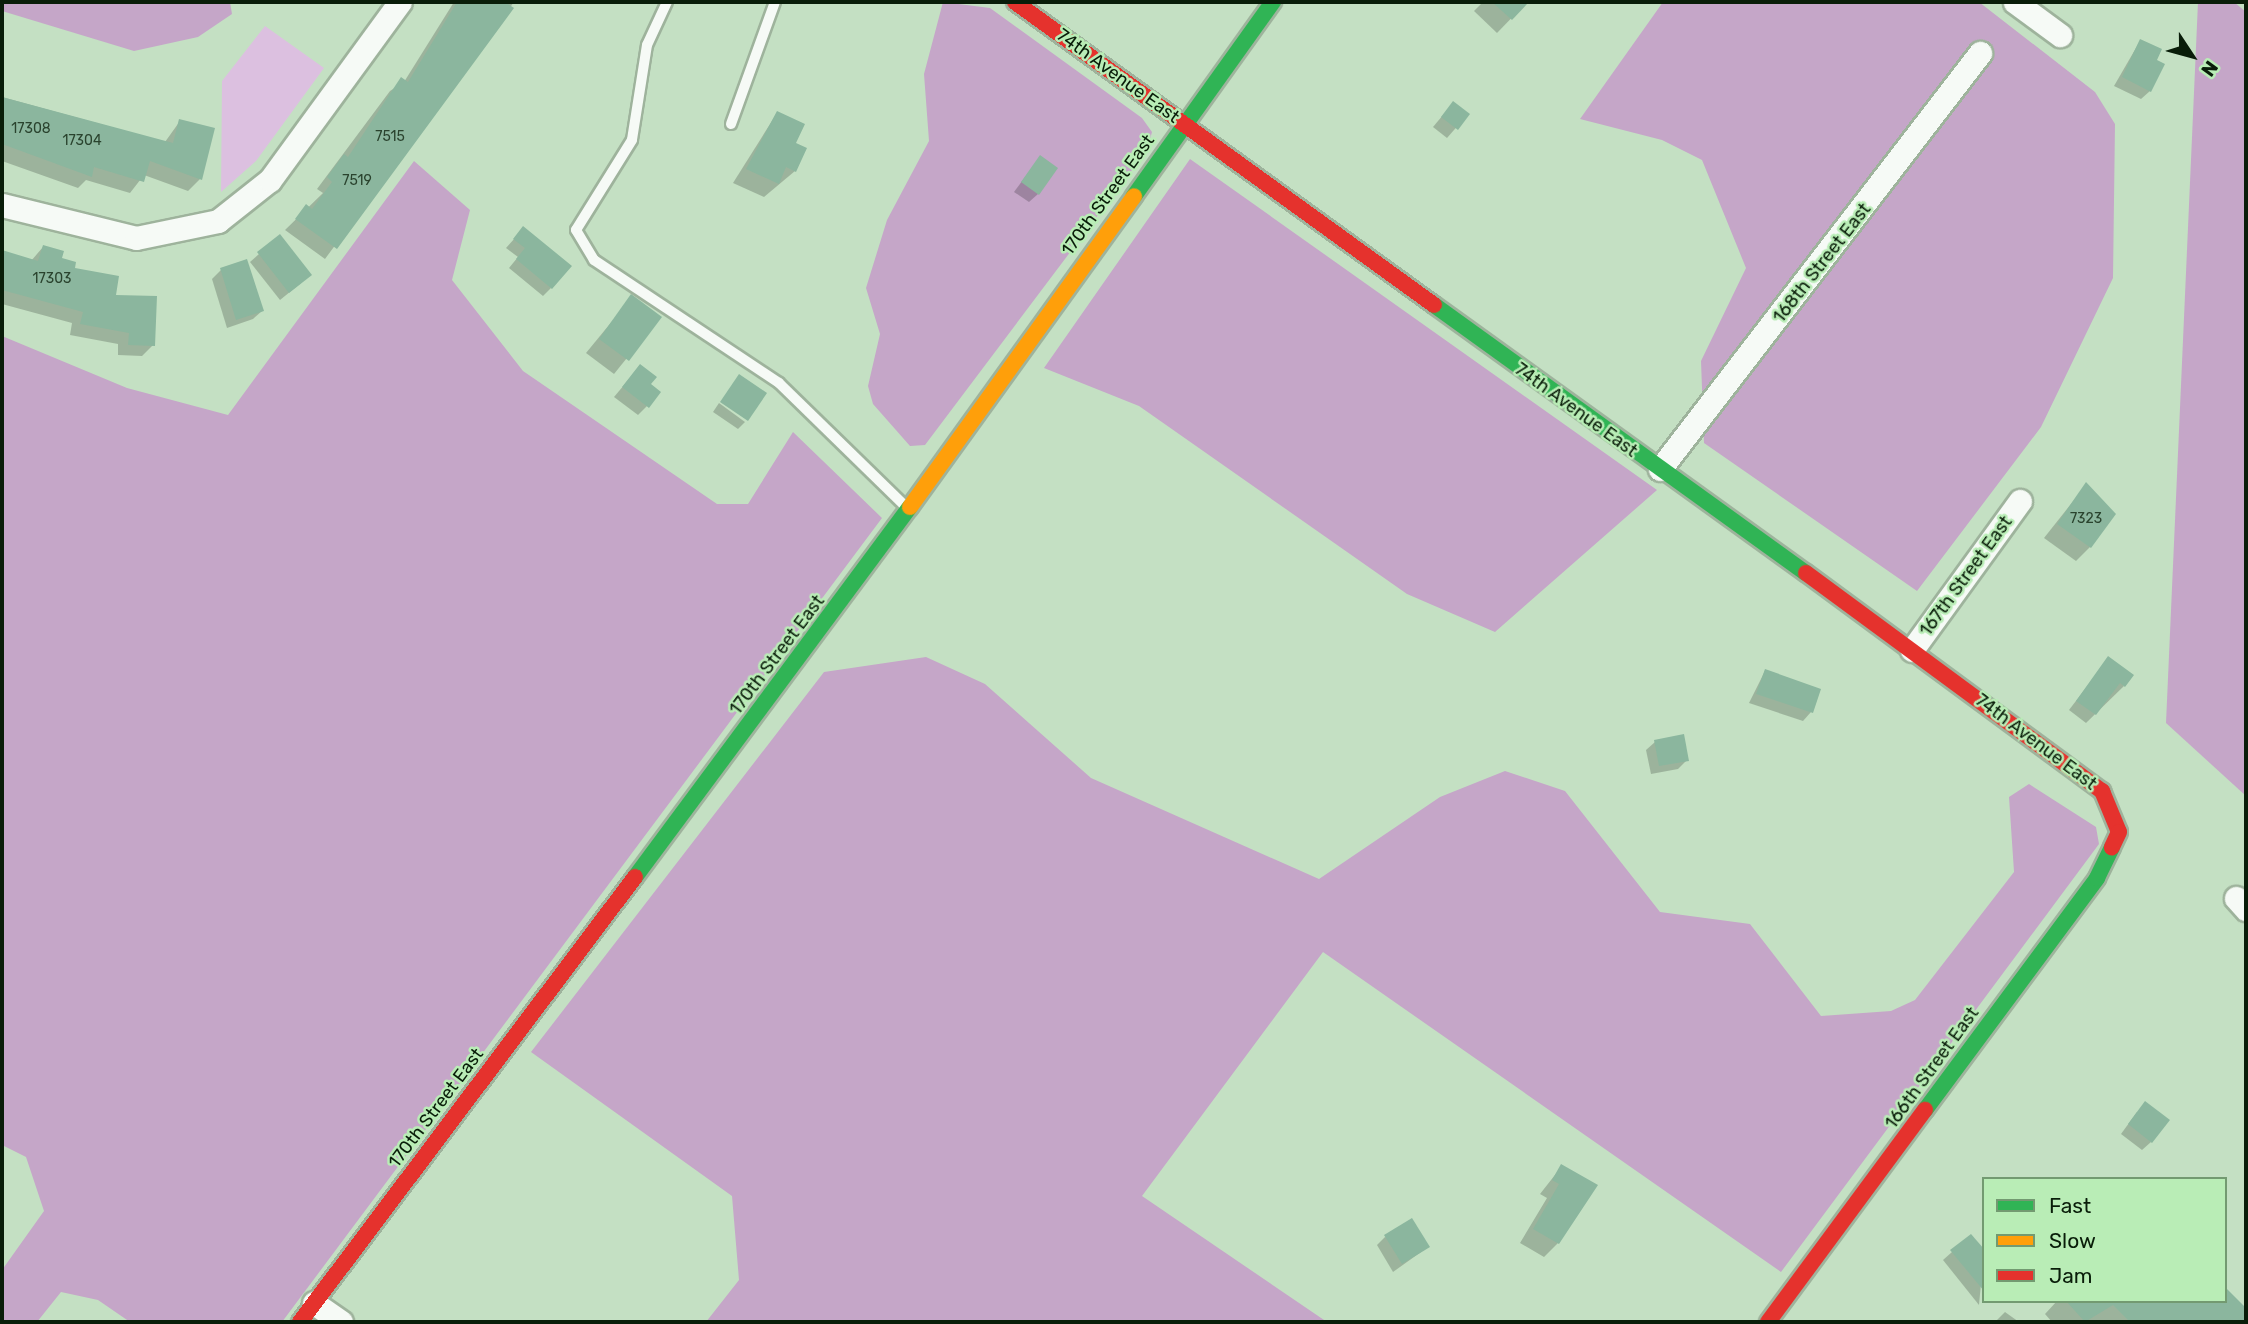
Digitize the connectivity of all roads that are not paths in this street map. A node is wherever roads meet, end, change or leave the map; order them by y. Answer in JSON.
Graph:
{"nodes":[{"id":1,"x":400,"y":2,"type":"edge"},
{"id":2,"x":667,"y":2,"type":"edge"},
{"id":3,"x":775,"y":2,"type":"edge"},
{"id":4,"x":1015,"y":2,"type":"edge"},
{"id":5,"x":1273,"y":2,"type":"edge"},
{"id":6,"x":2015,"y":2,"type":"edge"},
{"id":7,"x":2060,"y":35,"type":"dead end"},
{"id":8,"x":1980,"y":53,"type":"dead end"},
{"id":9,"x":1184,"y":123,"type":"junction"},
{"id":10,"x":731,"y":124,"type":"dead end"},
{"id":11,"x":2,"y":205,"type":"edge"},
{"id":12,"x":1660,"y":469,"type":"junction"},
{"id":13,"x":2020,"y":501,"type":"dead end"},
{"id":14,"x":907,"y":508,"type":"junction"},
{"id":15,"x":1912,"y":650,"type":"junction"},
{"id":16,"x":2119,"y":832,"type":"joint"},
{"id":17,"x":313,"y":1303,"type":"junction"},
{"id":18,"x":300,"y":1322,"type":"edge"},
{"id":19,"x":341,"y":1322,"type":"edge"},
{"id":20,"x":1768,"y":1322,"type":"edge"}],
"edges":[{"from":1,"to":11,"type":"street"},
{"from":2,"to":14,"type":"lane"},
{"from":3,"to":10,"type":"lane"},
{"from":4,"to":9,"type":"street","name":"74th Avenue East"},
{"from":5,"to":9,"type":"street","name":"170th Street East"},
{"from":6,"to":7,"type":"street"},
{"from":8,"to":12,"type":"street","name":"168th Street East"},
{"from":9,"to":12,"type":"street","name":"74th Avenue East"},
{"from":9,"to":14,"type":"street","name":"170th Street East"},
{"from":12,"to":15,"type":"street","name":"74th Avenue East"},
{"from":13,"to":15,"type":"street","name":"167th Street East"},
{"from":14,"to":17,"type":"street","name":"170th Street East"},
{"from":15,"to":16,"type":"street","name":"74th Avenue East"},
{"from":16,"to":20,"type":"street","name":"166th Street East"},
{"from":17,"to":18,"type":"street","name":"170th Street East"},
{"from":17,"to":19,"type":"street"}]}
